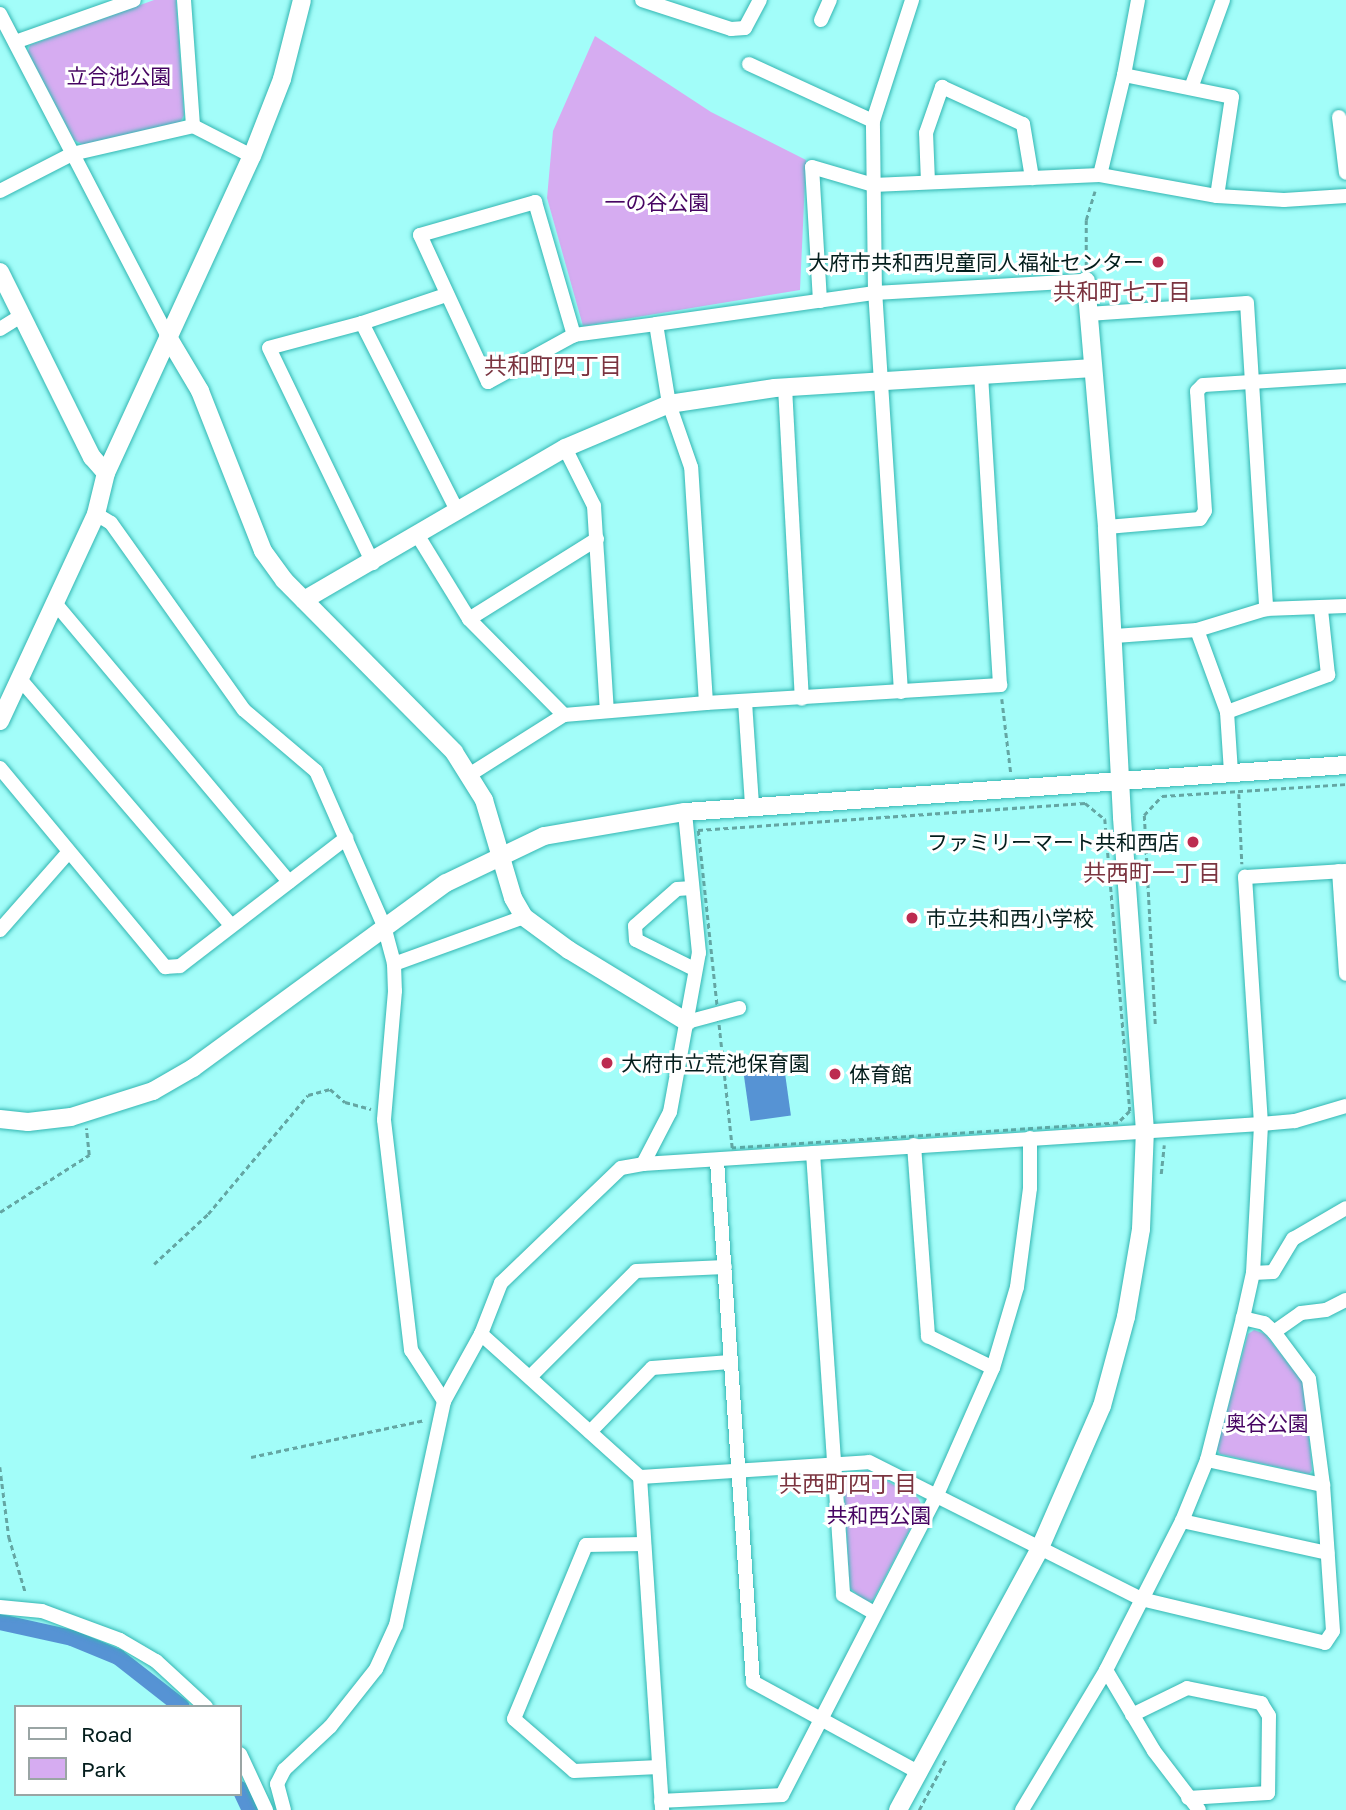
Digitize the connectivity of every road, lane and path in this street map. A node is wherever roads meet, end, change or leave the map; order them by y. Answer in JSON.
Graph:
{"nodes":[{"id":1,"x":134,"y":0,"type":"edge"},
{"id":2,"x":184,"y":0,"type":"edge"},
{"id":3,"x":302,"y":0,"type":"edge"},
{"id":4,"x":642,"y":0,"type":"edge"},
{"id":5,"x":760,"y":0,"type":"edge"},
{"id":6,"x":830,"y":0,"type":"edge"},
{"id":7,"x":912,"y":0,"type":"edge"},
{"id":8,"x":1138,"y":0,"type":"edge"},
{"id":9,"x":1223,"y":0,"type":"edge"},
{"id":10,"x":0,"y":13,"type":"edge"},
{"id":11,"x":821,"y":20,"type":"dead end"},
{"id":12,"x":15,"y":42,"type":"junction"},
{"id":13,"x":749,"y":64,"type":"dead end"},
{"id":14,"x":1124,"y":75,"type":"junction"},
{"id":15,"x":1191,"y":88,"type":"junction"},
{"id":16,"x":1339,"y":117,"type":"dead end"},
{"id":17,"x":873,"y":121,"type":"junction"},
{"id":18,"x":193,"y":126,"type":"junction"},
{"id":19,"x":72,"y":154,"type":"junction"},
{"id":20,"x":252,"y":156,"type":"junction"},
{"id":21,"x":1346,"y":173,"type":"edge"},
{"id":22,"x":1100,"y":174,"type":"junction"},
{"id":23,"x":1032,"y":178,"type":"junction"},
{"id":24,"x":928,"y":183,"type":"junction"},
{"id":25,"x":873,"y":185,"type":"junction"},
{"id":26,"x":0,"y":191,"type":"edge"},
{"id":27,"x":1217,"y":196,"type":"junction"},
{"id":28,"x":1346,"y":196,"type":"edge"},
{"id":29,"x":0,"y":272,"type":"edge"},
{"id":30,"x":1086,"y":281,"type":"junction"},
{"id":31,"x":875,"y":293,"type":"junction"},
{"id":32,"x":446,"y":295,"type":"junction"},
{"id":33,"x":820,"y":301,"type":"junction"},
{"id":34,"x":1088,"y":314,"type":"junction"},
{"id":35,"x":22,"y":315,"type":"junction"},
{"id":36,"x":362,"y":323,"type":"junction"},
{"id":37,"x":656,"y":324,"type":"junction"},
{"id":38,"x":0,"y":329,"type":"edge"},
{"id":39,"x":574,"y":335,"type":"junction"},
{"id":40,"x":168,"y":337,"type":"junction"},
{"id":41,"x":1092,"y":368,"type":"junction"},
{"id":42,"x":981,"y":375,"type":"junction"},
{"id":43,"x":1346,"y":376,"type":"edge"},
{"id":44,"x":880,"y":381,"type":"junction"},
{"id":45,"x":1251,"y":383,"type":"junction"},
{"id":46,"x":785,"y":387,"type":"junction"},
{"id":47,"x":669,"y":404,"type":"junction"},
{"id":48,"x":565,"y":448,"type":"junction"},
{"id":49,"x":106,"y":473,"type":"junction"},
{"id":50,"x":458,"y":512,"type":"junction"},
{"id":51,"x":96,"y":514,"type":"junction"},
{"id":52,"x":1107,"y":527,"type":"junction"},
{"id":53,"x":418,"y":536,"type":"junction"},
{"id":54,"x":597,"y":539,"type":"junction"},
{"id":55,"x":373,"y":563,"type":"junction"},
{"id":56,"x":304,"y":600,"type":"junction"},
{"id":57,"x":55,"y":603,"type":"junction"},
{"id":58,"x":1346,"y":606,"type":"edge"},
{"id":59,"x":1266,"y":609,"type":"junction"},
{"id":60,"x":1321,"y":610,"type":"junction"},
{"id":61,"x":469,"y":619,"type":"junction"},
{"id":62,"x":1197,"y":630,"type":"junction"},
{"id":63,"x":1115,"y":636,"type":"junction"},
{"id":64,"x":19,"y":679,"type":"junction"},
{"id":65,"x":1000,"y":685,"type":"junction"},
{"id":66,"x":901,"y":692,"type":"junction"},
{"id":67,"x":802,"y":699,"type":"junction"},
{"id":68,"x":745,"y":702,"type":"junction"},
{"id":69,"x":706,"y":703,"type":"junction"},
{"id":70,"x":607,"y":711,"type":"junction"},
{"id":71,"x":1227,"y":712,"type":"junction"},
{"id":72,"x":564,"y":715,"type":"junction"},
{"id":73,"x":0,"y":721,"type":"edge"},
{"id":74,"x":1346,"y":765,"type":"edge"},
{"id":75,"x":0,"y":768,"type":"edge"},
{"id":76,"x":1231,"y":773,"type":"junction"},
{"id":77,"x":469,"y":775,"type":"junction"},
{"id":78,"x":1121,"y":781,"type":"junction"},
{"id":79,"x":1346,"y":783,"type":"edge"},
{"id":80,"x":1010,"y":790,"type":"junction"},
{"id":81,"x":1239,"y":794,"type":"junction"},
{"id":82,"x":752,"y":806,"type":"junction"},
{"id":83,"x":685,"y":812,"type":"junction"},
{"id":84,"x":346,"y":838,"type":"junction"},
{"id":85,"x":68,"y":853,"type":"junction"},
{"id":86,"x":501,"y":854,"type":"junction"},
{"id":87,"x":1342,"y":871,"type":"edge"},
{"id":88,"x":1244,"y":877,"type":"junction"},
{"id":89,"x":289,"y":882,"type":"junction"},
{"id":90,"x":692,"y":888,"type":"junction"},
{"id":91,"x":524,"y":917,"type":"junction"},
{"id":92,"x":230,"y":924,"type":"junction"},
{"id":93,"x":384,"y":926,"type":"junction"},
{"id":94,"x":0,"y":930,"type":"edge"},
{"id":95,"x":394,"y":964,"type":"junction"},
{"id":96,"x":694,"y":970,"type":"junction"},
{"id":97,"x":1346,"y":974,"type":"edge"},
{"id":98,"x":739,"y":1008,"type":"dead end"},
{"id":99,"x":716,"y":1017,"type":"junction"},
{"id":100,"x":687,"y":1022,"type":"junction"},
{"id":101,"x":1155,"y":1025,"type":"dead end"},
{"id":102,"x":1346,"y":1106,"type":"edge"},
{"id":103,"x":384,"y":1112,"type":"junction"},
{"id":104,"x":85,"y":1114,"type":"junction"},
{"id":105,"x":0,"y":1119,"type":"edge"},
{"id":106,"x":1261,"y":1125,"type":"junction"},
{"id":107,"x":1145,"y":1131,"type":"junction"},
{"id":108,"x":1030,"y":1138,"type":"junction"},
{"id":109,"x":914,"y":1145,"type":"junction"},
{"id":110,"x":813,"y":1153,"type":"junction"},
{"id":111,"x":717,"y":1161,"type":"junction"},
{"id":112,"x":643,"y":1164,"type":"junction"},
{"id":113,"x":1346,"y":1208,"type":"edge"},
{"id":114,"x":0,"y":1212,"type":"edge"},
{"id":115,"x":154,"y":1264,"type":"dead end"},
{"id":116,"x":725,"y":1267,"type":"junction"},
{"id":117,"x":1253,"y":1273,"type":"junction"},
{"id":118,"x":1346,"y":1300,"type":"edge"},
{"id":119,"x":1243,"y":1318,"type":"junction"},
{"id":120,"x":1274,"y":1332,"type":"junction"},
{"id":121,"x":481,"y":1334,"type":"junction"},
{"id":122,"x":730,"y":1362,"type":"junction"},
{"id":123,"x":993,"y":1368,"type":"junction"},
{"id":124,"x":531,"y":1376,"type":"junction"},
{"id":125,"x":444,"y":1401,"type":"junction"},
{"id":126,"x":428,"y":1413,"type":"dead end"},
{"id":127,"x":590,"y":1432,"type":"junction"},
{"id":128,"x":251,"y":1457,"type":"dead end"},
{"id":129,"x":1207,"y":1460,"type":"junction"},
{"id":130,"x":833,"y":1463,"type":"junction"},
{"id":131,"x":0,"y":1467,"type":"edge"},
{"id":132,"x":738,"y":1468,"type":"junction"},
{"id":133,"x":640,"y":1477,"type":"junction"},
{"id":134,"x":1323,"y":1485,"type":"junction"},
{"id":135,"x":936,"y":1497,"type":"junction"},
{"id":136,"x":1182,"y":1521,"type":"junction"},
{"id":137,"x":645,"y":1544,"type":"junction"},
{"id":138,"x":1039,"y":1550,"type":"junction"},
{"id":139,"x":1328,"y":1553,"type":"junction"},
{"id":140,"x":1141,"y":1599,"type":"junction"},
{"id":141,"x":0,"y":1607,"type":"edge"},
{"id":142,"x":29,"y":1610,"type":"junction"},
{"id":143,"x":874,"y":1613,"type":"junction"},
{"id":144,"x":1106,"y":1670,"type":"junction"},
{"id":145,"x":204,"y":1705,"type":"edge"},
{"id":146,"x":1132,"y":1715,"type":"junction"},
{"id":147,"x":820,"y":1718,"type":"junction"},
{"id":148,"x":242,"y":1758,"type":"edge"},
{"id":149,"x":659,"y":1767,"type":"junction"},
{"id":150,"x":920,"y":1773,"type":"junction"},
{"id":151,"x":1188,"y":1798,"type":"junction"},
{"id":152,"x":661,"y":1806,"type":"edge"},
{"id":153,"x":266,"y":1810,"type":"edge"},
{"id":154,"x":284,"y":1810,"type":"edge"},
{"id":155,"x":898,"y":1810,"type":"edge"},
{"id":156,"x":1022,"y":1810,"type":"edge"},
{"id":157,"x":1199,"y":1810,"type":"edge"}],
"edges":[{"from":1,"to":12,"type":"street"},
{"from":2,"to":18,"type":"street"},
{"from":3,"to":20,"type":"street"},
{"from":4,"to":5,"type":"street"},
{"from":6,"to":11,"type":"street"},
{"from":7,"to":17,"type":"street"},
{"from":8,"to":14,"type":"street"},
{"from":9,"to":15,"type":"street"},
{"from":10,"to":12,"type":"street"},
{"from":12,"to":19,"type":"street"},
{"from":13,"to":17,"type":"street"},
{"from":14,"to":15,"type":"street"},
{"from":14,"to":22,"type":"street"},
{"from":15,"to":27,"type":"street"},
{"from":16,"to":21,"type":"street"},
{"from":17,"to":25,"type":"street"},
{"from":18,"to":19,"type":"street"},
{"from":18,"to":20,"type":"street"},
{"from":19,"to":26,"type":"street"},
{"from":19,"to":40,"type":"street"},
{"from":20,"to":40,"type":"street"},
{"from":22,"to":23,"type":"street"},
{"from":22,"to":27,"type":"street"},
{"from":22,"to":30,"type":"path"},
{"from":23,"to":24,"type":"street"},
{"from":23,"to":24,"type":"street"},
{"from":24,"to":25,"type":"street"},
{"from":25,"to":31,"type":"street"},
{"from":25,"to":33,"type":"street"},
{"from":27,"to":28,"type":"street"},
{"from":29,"to":35,"type":"street"},
{"from":30,"to":31,"type":"street"},
{"from":30,"to":34,"type":"street"},
{"from":31,"to":33,"type":"street"},
{"from":31,"to":44,"type":"street"},
{"from":32,"to":36,"type":"street"},
{"from":32,"to":39,"type":"street"},
{"from":32,"to":39,"type":"street"},
{"from":33,"to":37,"type":"street"},
{"from":34,"to":41,"type":"street"},
{"from":34,"to":45,"type":"street"},
{"from":35,"to":38,"type":"street"},
{"from":35,"to":49,"type":"street"},
{"from":36,"to":50,"type":"street"},
{"from":36,"to":55,"type":"street"},
{"from":37,"to":39,"type":"street"},
{"from":37,"to":47,"type":"street"},
{"from":40,"to":49,"type":"street"},
{"from":40,"to":56,"type":"street"},
{"from":41,"to":42,"type":"street"},
{"from":41,"to":52,"type":"street"},
{"from":42,"to":44,"type":"street"},
{"from":42,"to":65,"type":"street"},
{"from":43,"to":45,"type":"street"},
{"from":44,"to":46,"type":"street"},
{"from":44,"to":66,"type":"street"},
{"from":45,"to":52,"type":"street"},
{"from":45,"to":59,"type":"street"},
{"from":46,"to":47,"type":"street"},
{"from":46,"to":67,"type":"street"},
{"from":47,"to":48,"type":"street"},
{"from":47,"to":69,"type":"street"},
{"from":48,"to":50,"type":"street"},
{"from":48,"to":54,"type":"street"},
{"from":49,"to":51,"type":"street"},
{"from":50,"to":53,"type":"street"},
{"from":51,"to":57,"type":"street"},
{"from":51,"to":84,"type":"street"},
{"from":52,"to":63,"type":"street"},
{"from":53,"to":55,"type":"street"},
{"from":53,"to":61,"type":"street"},
{"from":54,"to":61,"type":"street"},
{"from":54,"to":70,"type":"street"},
{"from":55,"to":56,"type":"street"},
{"from":56,"to":77,"type":"street"},
{"from":57,"to":64,"type":"street"},
{"from":57,"to":89,"type":"street"},
{"from":58,"to":60,"type":"street"},
{"from":59,"to":60,"type":"street"},
{"from":59,"to":62,"type":"street"},
{"from":60,"to":71,"type":"street"},
{"from":61,"to":72,"type":"street"},
{"from":62,"to":63,"type":"street"},
{"from":62,"to":71,"type":"street"},
{"from":63,"to":78,"type":"street"},
{"from":64,"to":73,"type":"street"},
{"from":64,"to":92,"type":"street"},
{"from":65,"to":66,"type":"street"},
{"from":65,"to":80,"type":"path"},
{"from":66,"to":67,"type":"street"},
{"from":67,"to":68,"type":"street"},
{"from":68,"to":69,"type":"street"},
{"from":68,"to":82,"type":"street"},
{"from":69,"to":70,"type":"street"},
{"from":70,"to":72,"type":"street"},
{"from":71,"to":76,"type":"street"},
{"from":72,"to":77,"type":"street"},
{"from":74,"to":76,"type":"street"},
{"from":75,"to":85,"type":"street"},
{"from":76,"to":78,"type":"street"},
{"from":77,"to":86,"type":"street"},
{"from":78,"to":80,"type":"street"},
{"from":78,"to":107,"type":"street"},
{"from":79,"to":81,"type":"path"},
{"from":80,"to":82,"type":"street"},
{"from":81,"to":88,"type":"path"},
{"from":81,"to":101,"type":"path"},
{"from":82,"to":83,"type":"street"},
{"from":83,"to":86,"type":"street"},
{"from":83,"to":90,"type":"street"},
{"from":84,"to":89,"type":"street"},
{"from":84,"to":93,"type":"street"},
{"from":85,"to":92,"type":"street"},
{"from":85,"to":94,"type":"street"},
{"from":86,"to":91,"type":"street"},
{"from":86,"to":93,"type":"street"},
{"from":87,"to":88,"type":"street"},
{"from":87,"to":97,"type":"street"},
{"from":88,"to":106,"type":"street"},
{"from":89,"to":92,"type":"street"},
{"from":90,"to":96,"type":"street"},
{"from":90,"to":96,"type":"street"},
{"from":91,"to":95,"type":"street"},
{"from":91,"to":100,"type":"street"},
{"from":93,"to":95,"type":"street"},
{"from":93,"to":104,"type":"street"},
{"from":95,"to":103,"type":"street"},
{"from":96,"to":100,"type":"street"},
{"from":98,"to":99,"type":"street"},
{"from":99,"to":99,"type":"path"},
{"from":99,"to":100,"type":"street"},
{"from":100,"to":112,"type":"street"},
{"from":102,"to":106,"type":"street"},
{"from":103,"to":115,"type":"path"},
{"from":103,"to":125,"type":"street"},
{"from":104,"to":105,"type":"street"},
{"from":104,"to":114,"type":"path"},
{"from":106,"to":107,"type":"street"},
{"from":106,"to":117,"type":"street"},
{"from":107,"to":108,"type":"street"},
{"from":107,"to":138,"type":"street"},
{"from":108,"to":109,"type":"street"},
{"from":108,"to":123,"type":"street"},
{"from":109,"to":110,"type":"street"},
{"from":109,"to":123,"type":"street"},
{"from":110,"to":111,"type":"street"},
{"from":110,"to":130,"type":"street"},
{"from":111,"to":112,"type":"street"},
{"from":111,"to":116,"type":"street"},
{"from":112,"to":121,"type":"street"},
{"from":113,"to":117,"type":"street"},
{"from":116,"to":122,"type":"street"},
{"from":116,"to":124,"type":"street"},
{"from":117,"to":119,"type":"street"},
{"from":118,"to":120,"type":"street"},
{"from":119,"to":120,"type":"street"},
{"from":119,"to":129,"type":"street"},
{"from":120,"to":134,"type":"street"},
{"from":121,"to":124,"type":"street"},
{"from":121,"to":125,"type":"street"},
{"from":122,"to":127,"type":"street"},
{"from":122,"to":132,"type":"street"},
{"from":123,"to":135,"type":"street"},
{"from":124,"to":127,"type":"street"},
{"from":125,"to":154,"type":"street"},
{"from":126,"to":128,"type":"path"},
{"from":127,"to":133,"type":"street"},
{"from":129,"to":134,"type":"street"},
{"from":129,"to":136,"type":"street"},
{"from":130,"to":132,"type":"street"},
{"from":130,"to":135,"type":"street"},
{"from":130,"to":143,"type":"street"},
{"from":131,"to":142,"type":"path"},
{"from":132,"to":133,"type":"street"},
{"from":132,"to":147,"type":"street"},
{"from":133,"to":137,"type":"street"},
{"from":134,"to":139,"type":"street"},
{"from":135,"to":138,"type":"street"},
{"from":135,"to":143,"type":"street"},
{"from":136,"to":139,"type":"street"},
{"from":136,"to":140,"type":"street"},
{"from":137,"to":149,"type":"street"},
{"from":137,"to":149,"type":"street"},
{"from":138,"to":140,"type":"street"},
{"from":138,"to":150,"type":"street"},
{"from":139,"to":140,"type":"street"},
{"from":140,"to":144,"type":"street"},
{"from":141,"to":142,"type":"street"},
{"from":142,"to":145,"type":"street"},
{"from":143,"to":147,"type":"street"},
{"from":144,"to":146,"type":"street"},
{"from":144,"to":156,"type":"street"},
{"from":146,"to":151,"type":"street"},
{"from":146,"to":151,"type":"street"},
{"from":147,"to":150,"type":"street"},
{"from":147,"to":152,"type":"street"},
{"from":148,"to":153,"type":"street"},
{"from":149,"to":152,"type":"street"},
{"from":150,"to":155,"type":"street"},
{"from":151,"to":157,"type":"street"}]}
